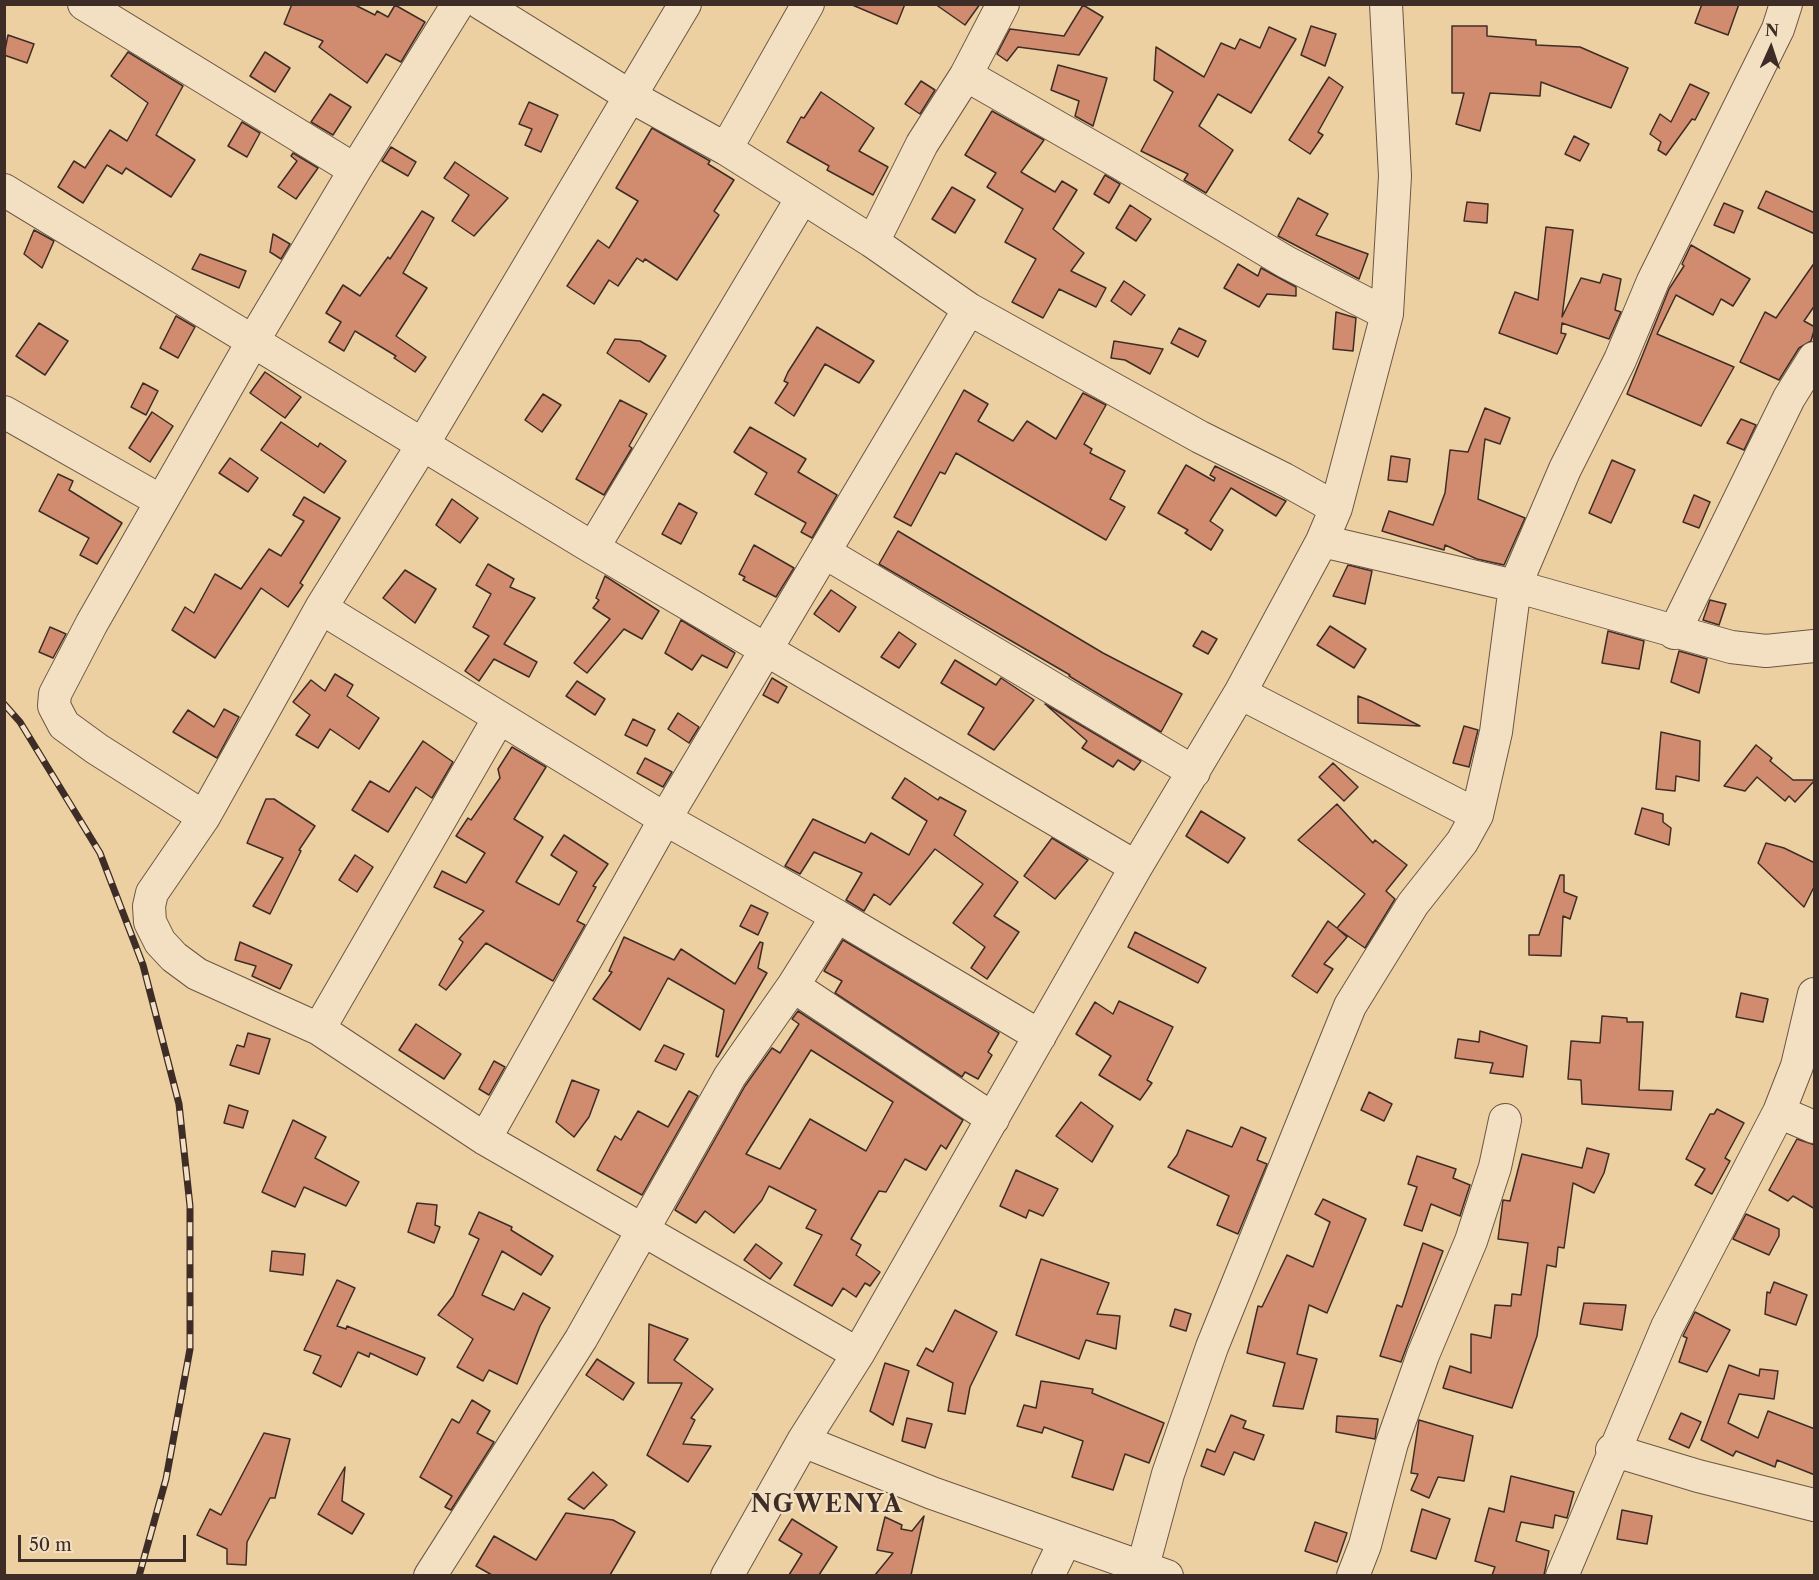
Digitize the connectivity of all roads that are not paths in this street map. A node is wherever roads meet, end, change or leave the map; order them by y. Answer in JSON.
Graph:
{"nodes":[{"id":1,"x":84,"y":4,"type":"edge"},
{"id":2,"x":458,"y":4,"type":"edge"},
{"id":3,"x":482,"y":4,"type":"edge"},
{"id":4,"x":686,"y":4,"type":"edge"},
{"id":5,"x":808,"y":4,"type":"edge"},
{"id":6,"x":1003,"y":4,"type":"edge"},
{"id":7,"x":1386,"y":4,"type":"edge"},
{"id":8,"x":1786,"y":4,"type":"edge"},
{"id":9,"x":966,"y":75,"type":"junction"},
{"id":10,"x":630,"y":96,"type":"junction"},
{"id":11,"x":726,"y":149,"type":"junction"},
{"id":12,"x":355,"y":170,"type":"junction"},
{"id":13,"x":4,"y":190,"type":"edge"},
{"id":14,"x":802,"y":198,"type":"junction"},
{"id":15,"x":873,"y":242,"type":"junction"},
{"id":16,"x":969,"y":309,"type":"junction"},
{"id":17,"x":1387,"y":314,"type":"junction"},
{"id":18,"x":253,"y":340,"type":"junction"},
{"id":19,"x":1815,"y":358,"type":"edge"},
{"id":20,"x":4,"y":412,"type":"edge"},
{"id":21,"x":423,"y":444,"type":"junction"},
{"id":22,"x":161,"y":501,"type":"junction"},
{"id":23,"x":1336,"y":508,"type":"junction"},
{"id":24,"x":1322,"y":541,"type":"junction"},
{"id":25,"x":593,"y":549,"type":"junction"},
{"id":26,"x":824,"y":552,"type":"junction"},
{"id":27,"x":1515,"y":586,"type":"junction"},
{"id":28,"x":321,"y":608,"type":"junction"},
{"id":29,"x":1674,"y":633,"type":"junction"},
{"id":30,"x":1815,"y":645,"type":"edge"},
{"id":31,"x":767,"y":648,"type":"junction"},
{"id":32,"x":1240,"y":693,"type":"junction"},
{"id":33,"x":498,"y":718,"type":"junction"},
{"id":34,"x":1194,"y":772,"type":"junction"},
{"id":35,"x":1478,"y":815,"type":"junction"},
{"id":36,"x":204,"y":817,"type":"junction"},
{"id":37,"x":665,"y":819,"type":"junction"},
{"id":38,"x":1136,"y":867,"type":"junction"},
{"id":39,"x":837,"y":916,"type":"junction"},
{"id":40,"x":794,"y":986,"type":"junction"},
{"id":41,"x":1815,"y":994,"type":"edge"},
{"id":42,"x":319,"y":1029,"type":"junction"},
{"id":43,"x":1040,"y":1036,"type":"junction"},
{"id":44,"x":1806,"y":1064,"type":"edge"},
{"id":45,"x":1779,"y":1112,"type":"junction"},
{"id":46,"x":993,"y":1119,"type":"junction"},
{"id":47,"x":1505,"y":1119,"type":"dead end"},
{"id":48,"x":1815,"y":1127,"type":"edge"},
{"id":49,"x":485,"y":1139,"type":"junction"},
{"id":50,"x":643,"y":1231,"type":"junction"},
{"id":51,"x":858,"y":1353,"type":"junction"},
{"id":52,"x":804,"y":1442,"type":"junction"},
{"id":53,"x":1612,"y":1450,"type":"junction"},
{"id":54,"x":1815,"y":1505,"type":"edge"},
{"id":55,"x":1065,"y":1541,"type":"junction"},
{"id":56,"x":1155,"y":1571,"type":"edge"},
{"id":57,"x":430,"y":1575,"type":"edge"},
{"id":58,"x":727,"y":1575,"type":"edge"},
{"id":59,"x":1048,"y":1575,"type":"edge"},
{"id":60,"x":1353,"y":1575,"type":"edge"},
{"id":61,"x":1562,"y":1575,"type":"edge"}],
"edges":[{"from":1,"to":12,"type":"street"},
{"from":2,"to":12,"type":"street"},
{"from":3,"to":10,"type":"street"},
{"from":4,"to":10,"type":"street"},
{"from":5,"to":11,"type":"street"},
{"from":6,"to":9,"type":"street"},
{"from":7,"to":17,"type":"street"},
{"from":8,"to":27,"type":"street"},
{"from":9,"to":15,"type":"street"},
{"from":9,"to":17,"type":"street"},
{"from":10,"to":11,"type":"street"},
{"from":10,"to":21,"type":"street"},
{"from":11,"to":14,"type":"street"},
{"from":12,"to":18,"type":"street"},
{"from":13,"to":18,"type":"street"},
{"from":14,"to":15,"type":"street"},
{"from":14,"to":25,"type":"street"},
{"from":15,"to":16,"type":"street"},
{"from":16,"to":23,"type":"street"},
{"from":16,"to":26,"type":"street"},
{"from":17,"to":23,"type":"street"},
{"from":18,"to":21,"type":"street"},
{"from":18,"to":22,"type":"street"},
{"from":19,"to":29,"type":"street"},
{"from":20,"to":22,"type":"street"},
{"from":21,"to":25,"type":"street"},
{"from":21,"to":28,"type":"street"},
{"from":22,"to":36,"type":"street"},
{"from":23,"to":24,"type":"street"},
{"from":24,"to":27,"type":"street"},
{"from":24,"to":32,"type":"street"},
{"from":25,"to":31,"type":"street"},
{"from":26,"to":31,"type":"street"},
{"from":26,"to":34,"type":"street"},
{"from":27,"to":29,"type":"street"},
{"from":27,"to":35,"type":"street"},
{"from":28,"to":33,"type":"street"},
{"from":28,"to":36,"type":"street"},
{"from":29,"to":30,"type":"street"},
{"from":31,"to":37,"type":"street"},
{"from":31,"to":38,"type":"street"},
{"from":32,"to":34,"type":"street"},
{"from":32,"to":35,"type":"street"},
{"from":33,"to":37,"type":"street"},
{"from":33,"to":42,"type":"street"},
{"from":34,"to":38,"type":"street"},
{"from":35,"to":56,"type":"street"},
{"from":36,"to":42,"type":"street"},
{"from":37,"to":39,"type":"street"},
{"from":37,"to":49,"type":"street"},
{"from":38,"to":43,"type":"street"},
{"from":39,"to":40,"type":"street"},
{"from":39,"to":43,"type":"street"},
{"from":40,"to":46,"type":"street"},
{"from":40,"to":50,"type":"street"},
{"from":41,"to":44,"type":"street"},
{"from":42,"to":49,"type":"street"},
{"from":43,"to":46,"type":"street"},
{"from":44,"to":45,"type":"street"},
{"from":45,"to":48,"type":"street"},
{"from":45,"to":53,"type":"street"},
{"from":46,"to":51,"type":"street"},
{"from":47,"to":60,"type":"street"},
{"from":49,"to":50,"type":"street"},
{"from":50,"to":51,"type":"street"},
{"from":50,"to":57,"type":"street"},
{"from":51,"to":52,"type":"street"},
{"from":52,"to":55,"type":"street"},
{"from":52,"to":58,"type":"street"},
{"from":53,"to":54,"type":"street"},
{"from":53,"to":61,"type":"street"},
{"from":55,"to":56,"type":"street"},
{"from":55,"to":59,"type":"street"}]}
